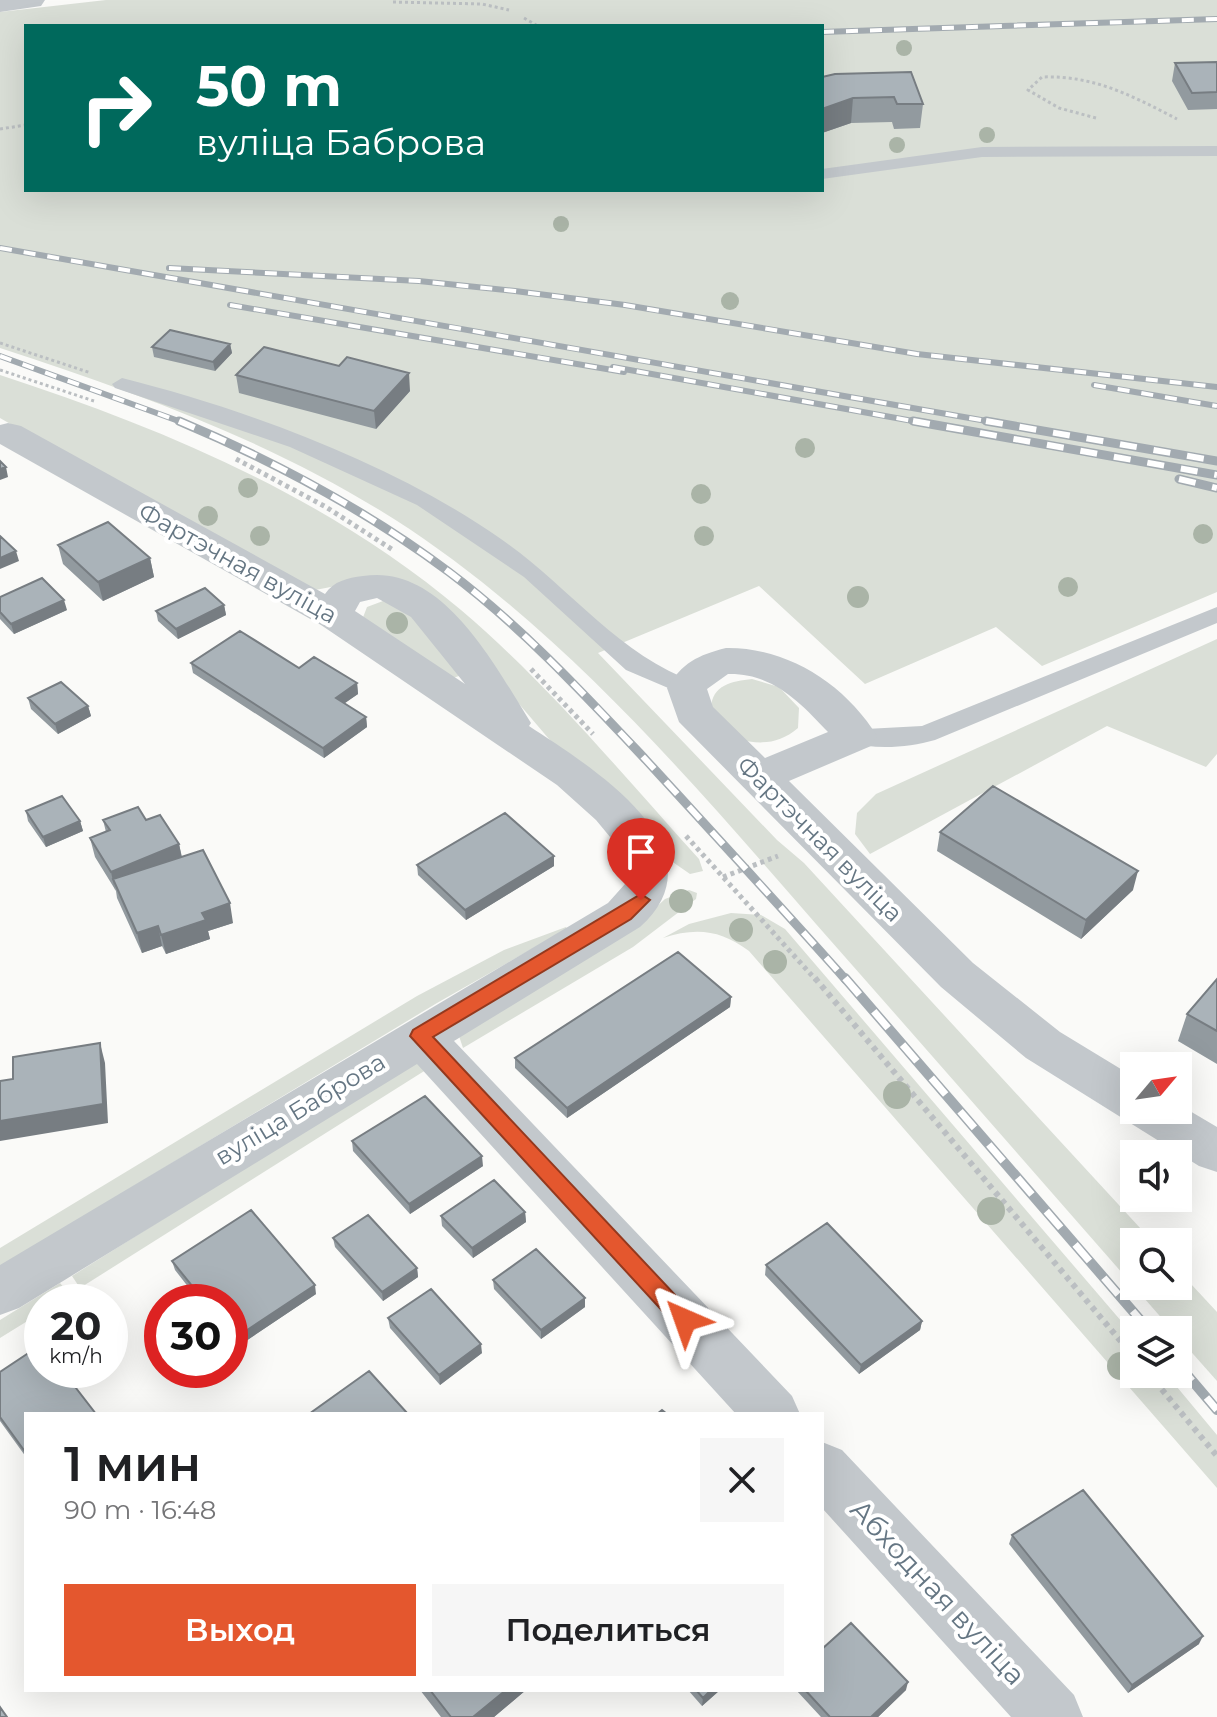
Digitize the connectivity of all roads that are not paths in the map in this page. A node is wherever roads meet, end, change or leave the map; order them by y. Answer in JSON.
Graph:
{"nodes":[{"id":1,"x":32,"y":0,"type":"edge"},
{"id":2,"x":0,"y":4,"type":"edge"},
{"id":3,"x":1217,"y":151,"type":"edge"},
{"id":4,"x":824,"y":174,"type":"edge"},
{"id":5,"x":122,"y":384,"type":"road end"},
{"id":6,"x":8,"y":434,"type":"dead end"},
{"id":7,"x":1217,"y":614,"type":"edge"},
{"id":8,"x":335,"y":616,"type":"junction"},
{"id":9,"x":687,"y":688,"type":"junction"},
{"id":10,"x":856,"y":736,"type":"junction"},
{"id":11,"x":521,"y":739,"type":"junction"},
{"id":12,"x":758,"y":778,"type":"junction"},
{"id":13,"x":641,"y":900,"type":"joint"},
{"id":14,"x":420,"y":1036,"type":"junction"},
{"id":15,"x":1120,"y":1093,"type":"edge"},
{"id":16,"x":1170,"y":1124,"type":"edge"},
{"id":17,"x":1217,"y":1152,"type":"edge"},
{"id":18,"x":0,"y":1292,"type":"edge"},
{"id":19,"x":770,"y":1412,"type":"edge"},
{"id":20,"x":824,"y":1470,"type":"edge"},
{"id":21,"x":1032,"y":1710,"type":"edge"}],
"edges":[{"from":1,"to":2,"type":"street"},
{"from":3,"to":4,"type":"lane"},
{"from":5,"to":9,"type":"lane"},
{"from":6,"to":8,"type":"street","name":"Фартэчная вуліца"},
{"from":7,"to":10,"type":"lane"},
{"from":8,"to":11,"type":"street","name":"Фартэчная вуліца"},
{"from":8,"to":11,"type":"street"},
{"from":9,"to":10,"type":"street"},
{"from":9,"to":12,"type":"street","name":"Фартэчная вуліца"},
{"from":10,"to":12,"type":"street"},
{"from":11,"to":13,"type":"street","name":"Фартэчная вуліца"},
{"from":12,"to":15,"type":"street","name":"Фартэчная вуліца"},
{"from":13,"to":14,"type":"street","name":"вуліца Баброва"},
{"from":14,"to":18,"type":"street","name":"вуліца Баброва"},
{"from":14,"to":19,"type":"street"},
{"from":16,"to":17,"type":"street"},
{"from":20,"to":21,"type":"street","name":"Абходная вуліца"}]}
